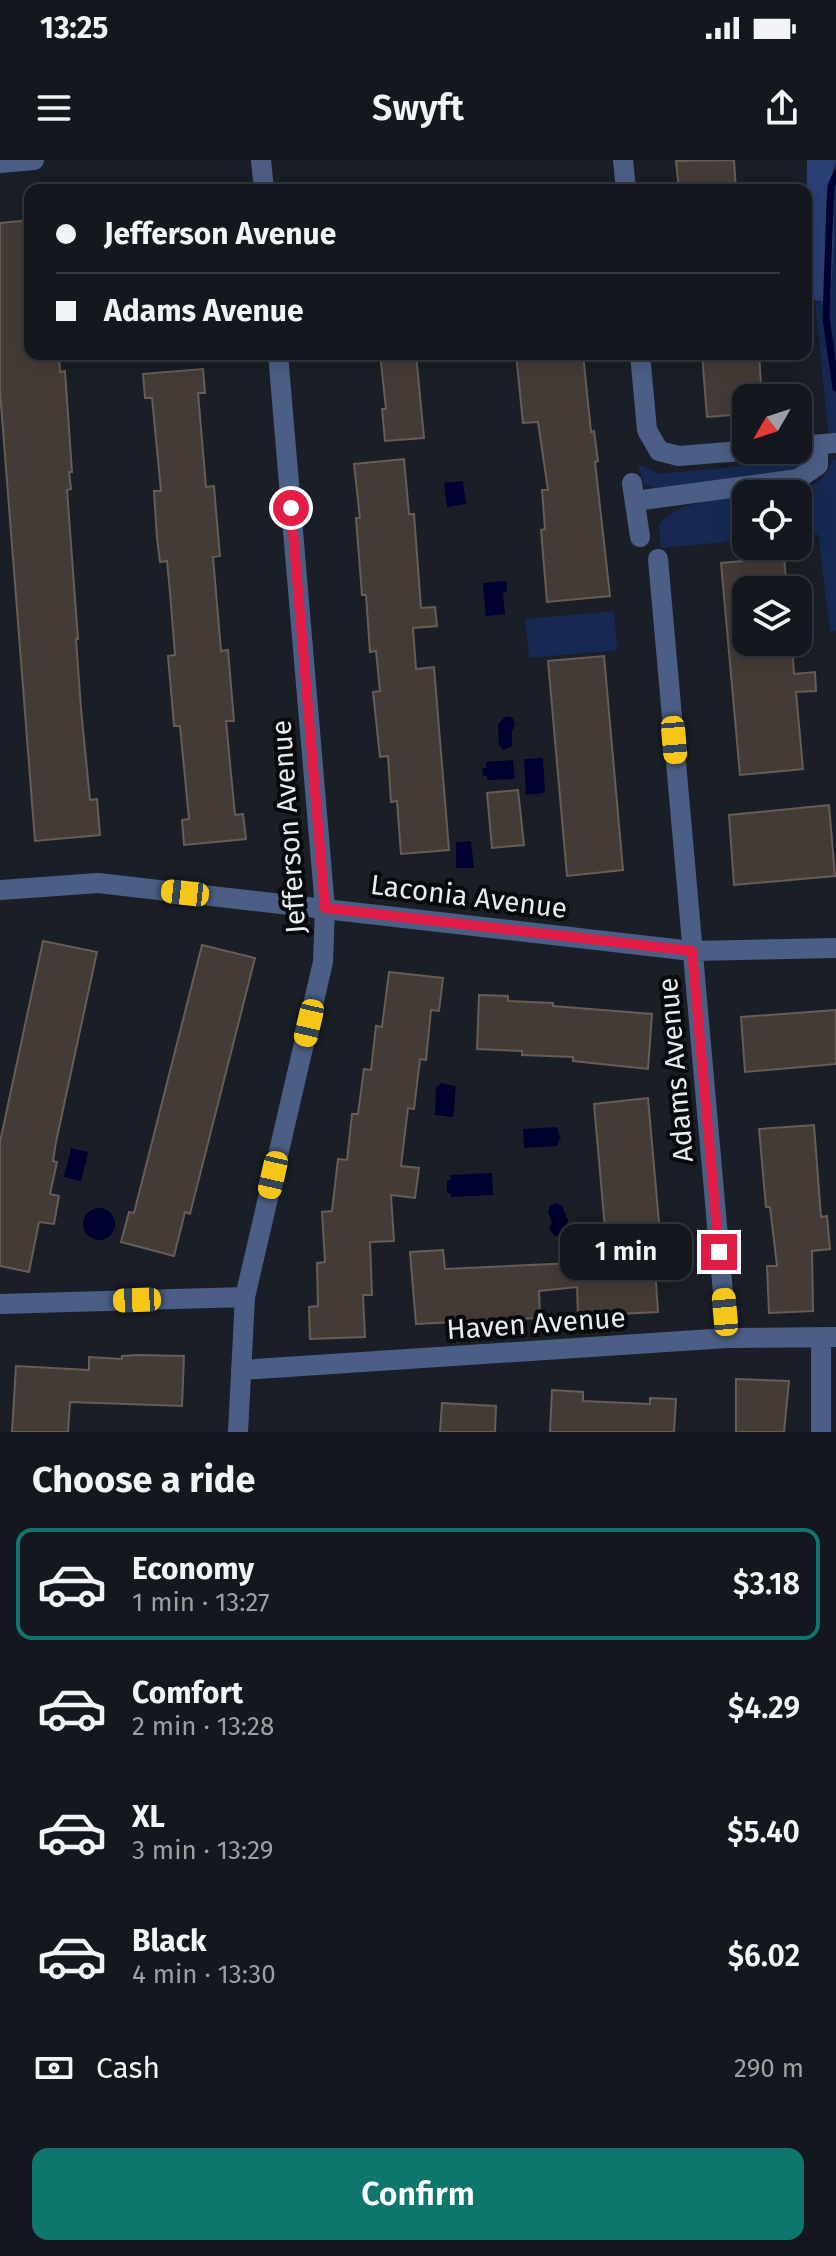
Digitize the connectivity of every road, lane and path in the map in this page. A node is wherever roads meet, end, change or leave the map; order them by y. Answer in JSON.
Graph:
{"nodes":[{"id":1,"x":34,"y":160,"type":"edge"},
{"id":2,"x":261,"y":160,"type":"edge"},
{"id":3,"x":623,"y":160,"type":"edge"},
{"id":4,"x":0,"y":163,"type":"edge"},
{"id":5,"x":263,"y":184,"type":"edge"},
{"id":6,"x":625,"y":184,"type":"edge"},
{"id":7,"x":279,"y":360,"type":"edge"},
{"id":8,"x":641,"y":360,"type":"edge"},
{"id":9,"x":822,"y":444,"type":"edge"},
{"id":10,"x":732,"y":452,"type":"edge"},
{"id":11,"x":640,"y":537,"type":"dead end"},
{"id":12,"x":658,"y":559,"type":"dead end"},
{"id":13,"x":0,"y":890,"type":"edge"},
{"id":14,"x":325,"y":908,"type":"junction"},
{"id":15,"x":836,"y":948,"type":"edge"},
{"id":16,"x":692,"y":951,"type":"junction"},
{"id":17,"x":245,"y":1297,"type":"junction"},
{"id":18,"x":0,"y":1304,"type":"edge"},
{"id":19,"x":829,"y":1337,"type":"edge"},
{"id":20,"x":727,"y":1338,"type":"junction"},
{"id":21,"x":241,"y":1370,"type":"junction"},
{"id":22,"x":238,"y":1432,"type":"edge"},
{"id":23,"x":821,"y":1432,"type":"edge"}],
"edges":[{"from":1,"to":4,"type":"street"},
{"from":2,"to":5,"type":"street"},
{"from":3,"to":6,"type":"street"},
{"from":7,"to":14,"type":"street","name":"Jefferson Avenue"},
{"from":8,"to":10,"type":"street"},
{"from":9,"to":11,"type":"street"},
{"from":12,"to":16,"type":"street","name":"Adams Avenue"},
{"from":13,"to":14,"type":"street","name":"Laconia Avenue"},
{"from":14,"to":16,"type":"street","name":"Laconia Avenue"},
{"from":14,"to":17,"type":"street","name":"Jefferson Avenue"},
{"from":15,"to":16,"type":"street","name":"Laconia Avenue"},
{"from":16,"to":20,"type":"street","name":"Adams Avenue"},
{"from":17,"to":18,"type":"street"},
{"from":17,"to":21,"type":"street","name":"Jefferson Avenue"},
{"from":19,"to":20,"type":"street","name":"Haven Avenue"},
{"from":19,"to":23,"type":"street"},
{"from":20,"to":21,"type":"street","name":"Haven Avenue"},
{"from":21,"to":22,"type":"street","name":"Jefferson Avenue"}]}
